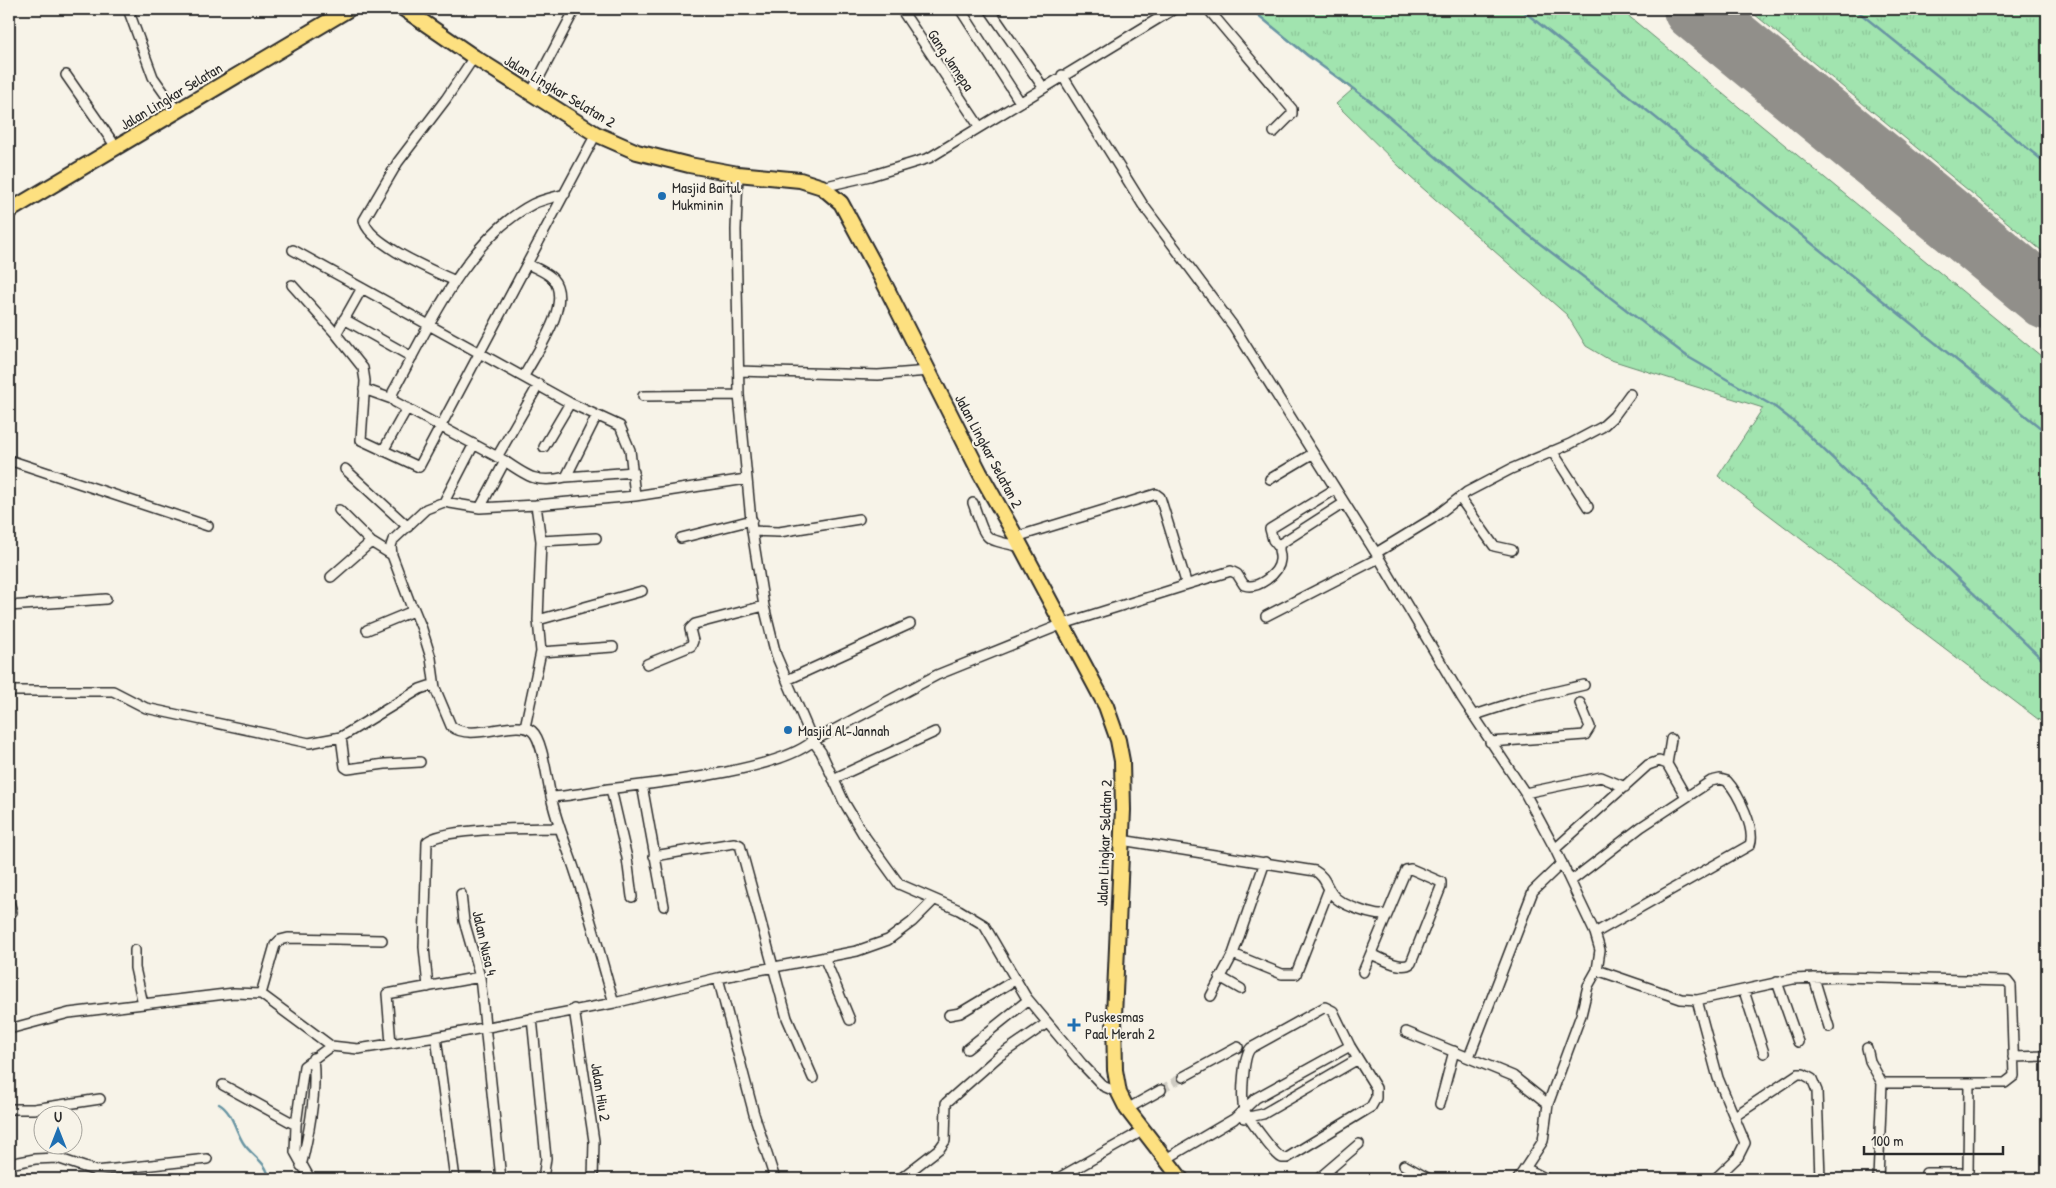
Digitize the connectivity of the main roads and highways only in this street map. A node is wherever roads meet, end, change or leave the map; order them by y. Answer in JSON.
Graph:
{"nodes":[{"id":1,"x":349,"y":9,"type":"edge"},
{"id":2,"x":404,"y":9,"type":"edge"},
{"id":3,"x":9,"y":211,"type":"edge"},
{"id":4,"x":1180,"y":1179,"type":"edge"}],
"edges":[{"from":1,"to":3,"type":"highway","name":"Jalan Lingkar Selatan"},
{"from":2,"to":4,"type":"highway","name":"Jalan Lingkar Selatan 2"}]}
